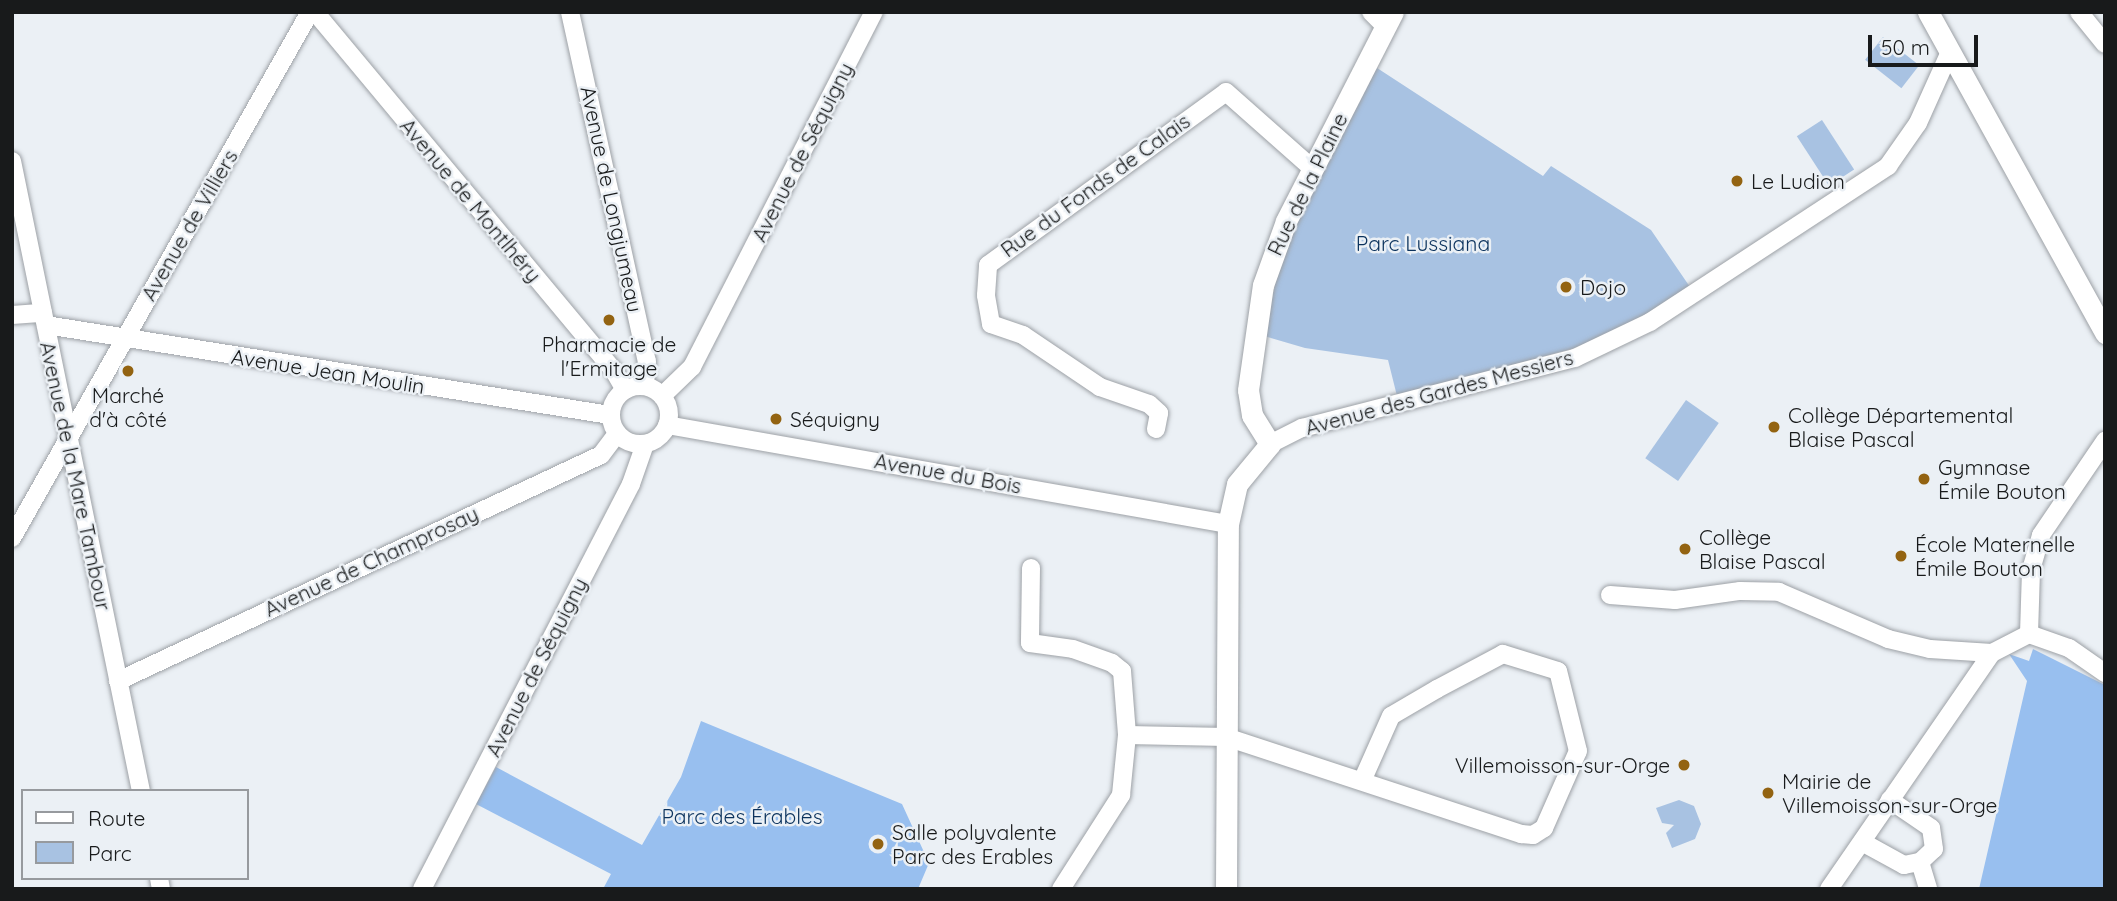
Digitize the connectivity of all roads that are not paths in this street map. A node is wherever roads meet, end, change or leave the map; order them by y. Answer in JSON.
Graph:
{"nodes":[{"id":1,"x":312,"y":12,"type":"edge"},
{"id":2,"x":570,"y":12,"type":"edge"},
{"id":3,"x":874,"y":12,"type":"edge"},
{"id":4,"x":1928,"y":12,"type":"edge"},
{"id":5,"x":2079,"y":12,"type":"edge"},
{"id":6,"x":1383,"y":17,"type":"edge"},
{"id":7,"x":2105,"y":44,"type":"edge"},
{"id":8,"x":1949,"y":54,"type":"junction"},
{"id":9,"x":12,"y":161,"type":"edge"},
{"id":10,"x":1312,"y":168,"type":"junction"},
{"id":11,"x":12,"y":315,"type":"edge"},
{"id":12,"x":44,"y":319,"type":"junction"},
{"id":13,"x":2105,"y":333,"type":"edge"},
{"id":14,"x":125,"y":339,"type":"junction"},
{"id":15,"x":645,"y":386,"type":"junction"},
{"id":16,"x":625,"y":390,"type":"junction"},
{"id":17,"x":662,"y":396,"type":"junction"},
{"id":18,"x":610,"y":415,"type":"junction"},
{"id":19,"x":667,"y":425,"type":"junction"},
{"id":20,"x":1156,"y":429,"type":"dead end"},
{"id":21,"x":617,"y":434,"type":"junction"},
{"id":22,"x":68,"y":439,"type":"junction"},
{"id":23,"x":2105,"y":440,"type":"edge"},
{"id":24,"x":645,"y":444,"type":"junction"},
{"id":25,"x":1270,"y":444,"type":"junction"},
{"id":26,"x":1228,"y":524,"type":"junction"},
{"id":27,"x":12,"y":538,"type":"edge"},
{"id":28,"x":1031,"y":568,"type":"dead end"},
{"id":29,"x":1610,"y":595,"type":"dead end"},
{"id":30,"x":2029,"y":634,"type":"junction"},
{"id":31,"x":1993,"y":653,"type":"junction"},
{"id":32,"x":2105,"y":673,"type":"edge"},
{"id":33,"x":118,"y":681,"type":"junction"},
{"id":34,"x":1127,"y":735,"type":"junction"},
{"id":35,"x":1226,"y":737,"type":"junction"},
{"id":36,"x":1362,"y":781,"type":"junction"},
{"id":37,"x":141,"y":789,"type":"edge"},
{"id":38,"x":1890,"y":800,"type":"junction"},
{"id":39,"x":1861,"y":842,"type":"junction"},
{"id":40,"x":1920,"y":862,"type":"junction"},
{"id":41,"x":422,"y":889,"type":"edge"},
{"id":42,"x":1061,"y":889,"type":"edge"},
{"id":43,"x":1226,"y":889,"type":"edge"},
{"id":44,"x":1829,"y":889,"type":"edge"},
{"id":45,"x":1928,"y":889,"type":"edge"}],
"edges":[{"from":1,"to":14,"type":"street","name":"Avenue de Villiers"},
{"from":1,"to":16,"type":"street","name":"Avenue de Montlhéry"},
{"from":2,"to":15,"type":"street","name":"Avenue de Longjumeau"},
{"from":3,"to":17,"type":"street","name":"Avenue de Séquigny"},
{"from":4,"to":8,"type":"street"},
{"from":5,"to":7,"type":"street"},
{"from":6,"to":10,"type":"street","name":"Rue de la Plaine"},
{"from":8,"to":13,"type":"street"},
{"from":8,"to":25,"type":"street","name":"Avenue des Gardes Messiers"},
{"from":9,"to":12,"type":"street","name":"Avenue de la Mare Tambour"},
{"from":10,"to":20,"type":"street","name":"Rue du Fonds de Calais"},
{"from":10,"to":25,"type":"street","name":"Rue de la Plaine"},
{"from":11,"to":12,"type":"street","name":"Avenue Jean Moulin"},
{"from":12,"to":14,"type":"street","name":"Avenue Jean Moulin"},
{"from":12,"to":22,"type":"street","name":"Avenue de la Mare Tambour"},
{"from":14,"to":18,"type":"street","name":"Avenue Jean Moulin"},
{"from":14,"to":22,"type":"street","name":"Avenue de Villiers"},
{"from":15,"to":16,"type":"street"},
{"from":15,"to":17,"type":"street"},
{"from":16,"to":18,"type":"street"},
{"from":17,"to":19,"type":"street"},
{"from":18,"to":21,"type":"street"},
{"from":19,"to":24,"type":"street"},
{"from":19,"to":26,"type":"street","name":"Avenue du Bois"},
{"from":21,"to":24,"type":"street"},
{"from":21,"to":33,"type":"street","name":"Avenue de Champrosay"},
{"from":22,"to":27,"type":"street","name":"Avenue de Villiers"},
{"from":22,"to":33,"type":"street","name":"Avenue de la Mare Tambour"},
{"from":23,"to":30,"type":"street"},
{"from":24,"to":41,"type":"street","name":"Avenue de Séquigny"},
{"from":25,"to":26,"type":"street","name":"Avenue des Gardes Messiers"},
{"from":26,"to":35,"type":"street","name":"Avenue des Gardes Messiers"},
{"from":28,"to":34,"type":"street"},
{"from":29,"to":31,"type":"street"},
{"from":30,"to":31,"type":"street"},
{"from":30,"to":32,"type":"street"},
{"from":31,"to":38,"type":"street"},
{"from":33,"to":37,"type":"street","name":"Avenue de la Mare Tambour"},
{"from":34,"to":35,"type":"street"},
{"from":34,"to":42,"type":"street"},
{"from":35,"to":36,"type":"street"},
{"from":35,"to":43,"type":"street","name":"Avenue des Gardes Messiers"},
{"from":36,"to":36,"type":"street"},
{"from":38,"to":39,"type":"street"},
{"from":38,"to":40,"type":"street"},
{"from":39,"to":40,"type":"street"},
{"from":39,"to":44,"type":"street"},
{"from":40,"to":45,"type":"street"}]}
